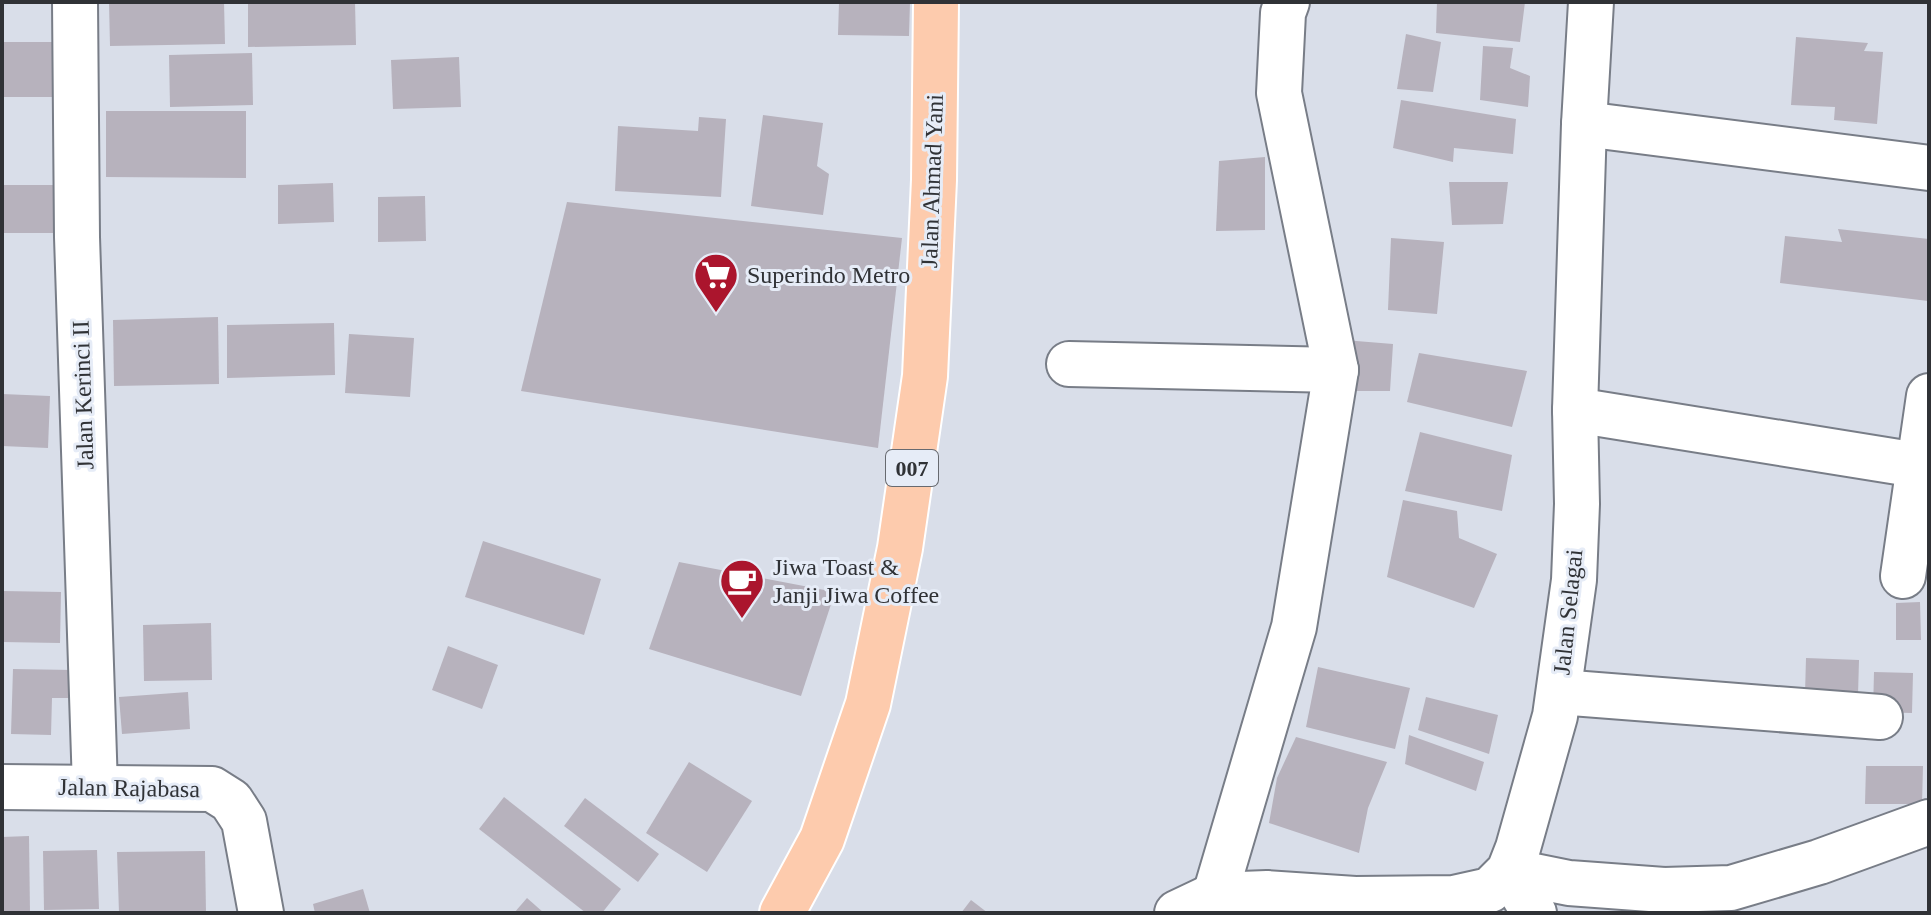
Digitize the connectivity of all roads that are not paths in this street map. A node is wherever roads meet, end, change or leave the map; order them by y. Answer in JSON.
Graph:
{"nodes":[{"id":1,"x":75,"y":2,"type":"edge"},
{"id":2,"x":936,"y":2,"type":"edge"},
{"id":3,"x":1287,"y":2,"type":"edge"},
{"id":4,"x":1591,"y":2,"type":"edge"},
{"id":5,"x":1584,"y":124,"type":"junction"},
{"id":6,"x":1929,"y":168,"type":"edge"},
{"id":7,"x":1069,"y":364,"type":"dead end"},
{"id":8,"x":1336,"y":370,"type":"junction"},
{"id":9,"x":1929,"y":396,"type":"edge"},
{"id":10,"x":1575,"y":410,"type":"junction"},
{"id":11,"x":1917,"y":465,"type":"junction"},
{"id":12,"x":1903,"y":576,"type":"dead end"},
{"id":13,"x":1559,"y":692,"type":"junction"},
{"id":14,"x":1880,"y":717,"type":"dead end"},
{"id":15,"x":2,"y":787,"type":"edge"},
{"id":16,"x":95,"y":787,"type":"junction"},
{"id":17,"x":1929,"y":822,"type":"edge"},
{"id":18,"x":1509,"y":871,"type":"junction"},
{"id":19,"x":1196,"y":904,"type":"edge"},
{"id":20,"x":261,"y":913,"type":"edge"},
{"id":21,"x":782,"y":913,"type":"edge"},
{"id":22,"x":1534,"y":913,"type":"edge"}],
"edges":[{"from":1,"to":16,"type":"street","name":"Jalan Kerinci II"},
{"from":2,"to":21,"type":"main road","name":"Jalan Ahmad Yani","number":"007"},
{"from":3,"to":8,"type":"street"},
{"from":4,"to":5,"type":"street","name":"Jalan Selagai"},
{"from":5,"to":6,"type":"street"},
{"from":5,"to":10,"type":"street","name":"Jalan Selagai"},
{"from":7,"to":8,"type":"street"},
{"from":8,"to":19,"type":"street"},
{"from":9,"to":11,"type":"street"},
{"from":10,"to":11,"type":"street"},
{"from":10,"to":13,"type":"street","name":"Jalan Selagai"},
{"from":11,"to":12,"type":"street"},
{"from":13,"to":14,"type":"street"},
{"from":13,"to":18,"type":"street","name":"Jalan Selagai"},
{"from":15,"to":16,"type":"street","name":"Jalan Rajabasa"},
{"from":16,"to":20,"type":"street","name":"Jalan Rajabasa"},
{"from":17,"to":18,"type":"street"},
{"from":18,"to":19,"type":"street"},
{"from":18,"to":22,"type":"street"}]}
